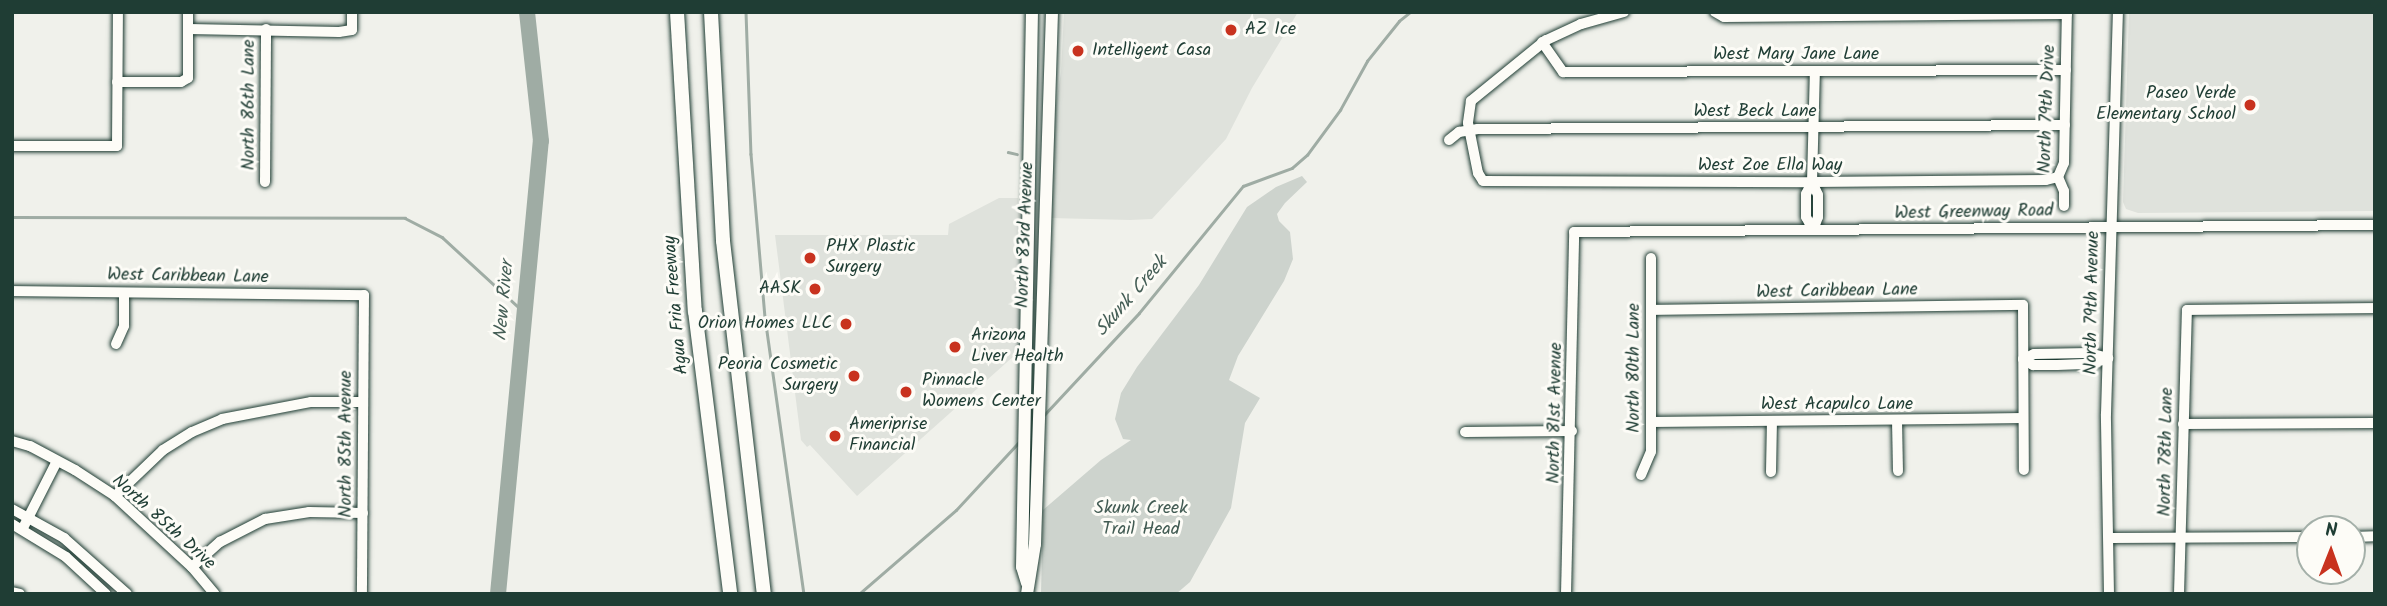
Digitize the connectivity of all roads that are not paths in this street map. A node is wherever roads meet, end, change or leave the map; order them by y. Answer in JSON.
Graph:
{"nodes":[{"id":1,"x":118,"y":12,"type":"edge"},
{"id":2,"x":188,"y":12,"type":"edge"},
{"id":3,"x":352,"y":12,"type":"edge"},
{"id":4,"x":677,"y":12,"type":"edge"},
{"id":5,"x":711,"y":12,"type":"edge"},
{"id":6,"x":1032,"y":12,"type":"edge"},
{"id":7,"x":1052,"y":12,"type":"edge"},
{"id":8,"x":1624,"y":12,"type":"edge"},
{"id":9,"x":1715,"y":12,"type":"edge"},
{"id":10,"x":2118,"y":12,"type":"edge"},
{"id":11,"x":2013,"y":13,"type":"edge"},
{"id":12,"x":2067,"y":13,"type":"edge"},
{"id":13,"x":189,"y":29,"type":"junction"},
{"id":14,"x":266,"y":29,"type":"junction"},
{"id":15,"x":1542,"y":42,"type":"junction"},
{"id":16,"x":2066,"y":70,"type":"junction"},
{"id":17,"x":1815,"y":71,"type":"junction"},
{"id":18,"x":117,"y":82,"type":"junction"},
{"id":19,"x":2064,"y":125,"type":"junction"},
{"id":20,"x":1814,"y":128,"type":"junction"},
{"id":21,"x":1469,"y":130,"type":"junction"},
{"id":22,"x":1449,"y":140,"type":"dead end"},
{"id":23,"x":12,"y":146,"type":"edge"},
{"id":24,"x":2058,"y":177,"type":"junction"},
{"id":25,"x":265,"y":182,"type":"dead end"},
{"id":26,"x":1812,"y":182,"type":"junction"},
{"id":27,"x":2064,"y":206,"type":"dead end"},
{"id":28,"x":2375,"y":225,"type":"edge"},
{"id":29,"x":2110,"y":227,"type":"junction"},
{"id":30,"x":1813,"y":230,"type":"junction"},
{"id":31,"x":1574,"y":232,"type":"joint"},
{"id":32,"x":1651,"y":258,"type":"dead end"},
{"id":33,"x":12,"y":292,"type":"edge"},
{"id":34,"x":124,"y":293,"type":"junction"},
{"id":35,"x":364,"y":295,"type":"joint"},
{"id":36,"x":2375,"y":308,"type":"edge"},
{"id":37,"x":1651,"y":310,"type":"junction"},
{"id":38,"x":116,"y":344,"type":"dead end"},
{"id":39,"x":2108,"y":358,"type":"junction"},
{"id":40,"x":2023,"y":359,"type":"junction"},
{"id":41,"x":363,"y":402,"type":"junction"},
{"id":42,"x":2023,"y":418,"type":"junction"},
{"id":43,"x":1897,"y":420,"type":"junction"},
{"id":44,"x":1772,"y":421,"type":"junction"},
{"id":45,"x":1651,"y":422,"type":"junction"},
{"id":46,"x":2375,"y":423,"type":"edge"},
{"id":47,"x":2183,"y":424,"type":"junction"},
{"id":48,"x":1572,"y":430,"type":"junction"},
{"id":49,"x":1465,"y":432,"type":"dead end"},
{"id":50,"x":12,"y":441,"type":"edge"},
{"id":51,"x":57,"y":461,"type":"junction"},
{"id":52,"x":2024,"y":470,"type":"dead end"},
{"id":53,"x":1898,"y":471,"type":"dead end"},
{"id":54,"x":1771,"y":472,"type":"dead end"},
{"id":55,"x":1641,"y":475,"type":"dead end"},
{"id":56,"x":115,"y":496,"type":"junction"},
{"id":57,"x":12,"y":509,"type":"edge"},
{"id":58,"x":363,"y":513,"type":"junction"},
{"id":59,"x":30,"y":516,"type":"junction"},
{"id":60,"x":12,"y":524,"type":"edge"},
{"id":61,"x":23,"y":528,"type":"junction"},
{"id":62,"x":2296,"y":537,"type":"edge"},
{"id":63,"x":2110,"y":538,"type":"junction"},
{"id":64,"x":2180,"y":538,"type":"junction"},
{"id":65,"x":192,"y":567,"type":"junction"},
{"id":66,"x":1027,"y":589,"type":"edge"},
{"id":67,"x":12,"y":592,"type":"edge"},
{"id":68,"x":763,"y":592,"type":"edge"},
{"id":69,"x":20,"y":594,"type":"edge"},
{"id":70,"x":106,"y":594,"type":"edge"},
{"id":71,"x":127,"y":594,"type":"edge"},
{"id":72,"x":215,"y":594,"type":"edge"},
{"id":73,"x":362,"y":594,"type":"edge"},
{"id":74,"x":730,"y":594,"type":"edge"},
{"id":75,"x":1566,"y":594,"type":"edge"},
{"id":76,"x":2109,"y":594,"type":"edge"},
{"id":77,"x":2179,"y":594,"type":"edge"}],
"edges":[{"from":1,"to":18,"type":"street"},
{"from":2,"to":13,"type":"street"},
{"from":3,"to":14,"type":"street"},
{"from":4,"to":74,"type":"highway","name":"Agua Fria Freeway"},
{"from":5,"to":68,"type":"highway"},
{"from":6,"to":66,"type":"main road","name":"North 83rd Avenue"},
{"from":7,"to":66,"type":"main road","name":"North 83rd Avenue"},
{"from":8,"to":15,"type":"street"},
{"from":9,"to":11,"type":"street"},
{"from":10,"to":29,"type":"street","name":"North 79th Avenue"},
{"from":11,"to":12,"type":"street"},
{"from":12,"to":16,"type":"street","name":"North 79th Drive"},
{"from":13,"to":14,"type":"street"},
{"from":13,"to":18,"type":"street"},
{"from":14,"to":25,"type":"street","name":"North 86th Lane"},
{"from":15,"to":17,"type":"street","name":"West Mary Jane Lane"},
{"from":15,"to":21,"type":"street"},
{"from":16,"to":17,"type":"street","name":"West Mary Jane Lane"},
{"from":16,"to":19,"type":"street","name":"North 79th Drive"},
{"from":17,"to":20,"type":"street"},
{"from":18,"to":23,"type":"street"},
{"from":19,"to":20,"type":"street","name":"West Beck Lane"},
{"from":19,"to":24,"type":"street","name":"North 79th Drive"},
{"from":20,"to":21,"type":"street","name":"West Beck Lane"},
{"from":20,"to":26,"type":"street"},
{"from":21,"to":22,"type":"street","name":"West Beck Lane"},
{"from":21,"to":26,"type":"street","name":"West Zoe Ella Way"},
{"from":24,"to":26,"type":"street","name":"West Zoe Ella Way"},
{"from":24,"to":27,"type":"street","name":"North 79th Drive"},
{"from":26,"to":30,"type":"street"},
{"from":28,"to":29,"type":"street","name":"West Greenway Road"},
{"from":29,"to":30,"type":"street","name":"West Greenway Road"},
{"from":29,"to":39,"type":"street","name":"North 79th Avenue"},
{"from":30,"to":31,"type":"street","name":"West Greenway Road"},
{"from":31,"to":48,"type":"street","name":"North 81st Avenue"},
{"from":32,"to":37,"type":"street","name":"North 80th Lane"},
{"from":33,"to":34,"type":"street","name":"West Caribbean Lane"},
{"from":34,"to":35,"type":"street","name":"West Caribbean Lane"},
{"from":34,"to":38,"type":"street"},
{"from":35,"to":41,"type":"street","name":"North 85th Avenue"},
{"from":36,"to":47,"type":"street","name":"North 78th Lane"},
{"from":37,"to":40,"type":"street","name":"West Caribbean Lane"},
{"from":37,"to":45,"type":"street","name":"North 80th Lane"},
{"from":39,"to":40,"type":"street"},
{"from":39,"to":63,"type":"street","name":"North 79th Avenue"},
{"from":40,"to":42,"type":"street"},
{"from":41,"to":56,"type":"street"},
{"from":41,"to":58,"type":"street","name":"North 85th Avenue"},
{"from":42,"to":43,"type":"street","name":"West Acapulco Lane"},
{"from":42,"to":52,"type":"street"},
{"from":43,"to":44,"type":"street","name":"West Acapulco Lane"},
{"from":43,"to":53,"type":"street"},
{"from":44,"to":45,"type":"street","name":"West Acapulco Lane"},
{"from":44,"to":54,"type":"street"},
{"from":45,"to":55,"type":"street","name":"North 80th Lane"},
{"from":46,"to":47,"type":"street"},
{"from":47,"to":64,"type":"street","name":"North 78th Lane"},
{"from":48,"to":49,"type":"street"},
{"from":48,"to":75,"type":"street","name":"North 81st Avenue"},
{"from":50,"to":51,"type":"street","name":"North 85th Drive"},
{"from":51,"to":56,"type":"street","name":"North 85th Drive"},
{"from":51,"to":59,"type":"street"},
{"from":56,"to":65,"type":"street","name":"North 85th Drive"},
{"from":57,"to":59,"type":"street"},
{"from":58,"to":65,"type":"street"},
{"from":58,"to":73,"type":"street","name":"North 85th Avenue"},
{"from":59,"to":61,"type":"street"},
{"from":59,"to":71,"type":"street"},
{"from":60,"to":61,"type":"street"},
{"from":61,"to":70,"type":"street"},
{"from":62,"to":64,"type":"street"},
{"from":63,"to":64,"type":"street"},
{"from":63,"to":76,"type":"street","name":"North 79th Avenue"},
{"from":64,"to":77,"type":"street","name":"North 78th Lane"},
{"from":65,"to":72,"type":"street","name":"North 85th Drive"},
{"from":67,"to":69,"type":"street"}]}
